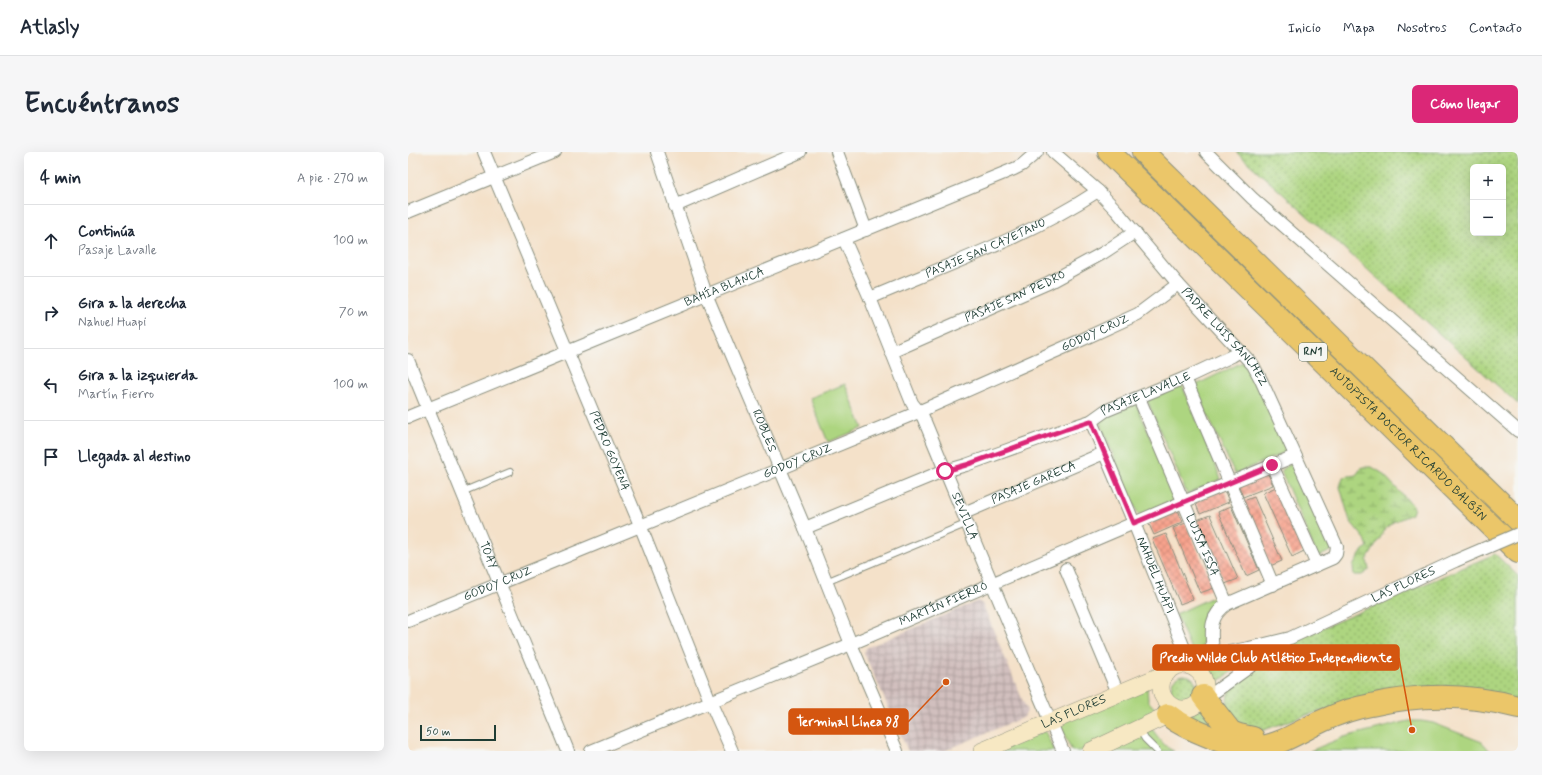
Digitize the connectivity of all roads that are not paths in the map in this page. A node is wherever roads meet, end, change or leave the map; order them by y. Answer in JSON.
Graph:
{"nodes":[{"id":1,"x":484,"y":152,"type":"edge"},
{"id":2,"x":555,"y":152,"type":"edge"},
{"id":3,"x":657,"y":152,"type":"edge"},
{"id":4,"x":800,"y":152,"type":"edge"},
{"id":5,"x":837,"y":152,"type":"edge"},
{"id":6,"x":1037,"y":152,"type":"edge"},
{"id":7,"x":1053,"y":152,"type":"edge"},
{"id":8,"x":1097,"y":152,"type":"edge"},
{"id":9,"x":1109,"y":152,"type":"edge"},
{"id":10,"x":1143,"y":152,"type":"edge"},
{"id":11,"x":1161,"y":152,"type":"edge"},
{"id":12,"x":1206,"y":152,"type":"edge"},
{"id":13,"x":1127,"y":170,"type":"junction"},
{"id":14,"x":494,"y":176,"type":"junction"},
{"id":15,"x":1098,"y":191,"type":"junction"},
{"id":16,"x":675,"y":206,"type":"junction"},
{"id":17,"x":408,"y":212,"type":"edge"},
{"id":18,"x":866,"y":230,"type":"junction"},
{"id":19,"x":1134,"y":232,"type":"junction"},
{"id":20,"x":844,"y":239,"type":"junction"},
{"id":21,"x":1240,"y":247,"type":"junction"},
{"id":22,"x":1178,"y":284,"type":"junction"},
{"id":23,"x":706,"y":294,"type":"junction"},
{"id":24,"x":870,"y":298,"type":"junction"},
{"id":25,"x":568,"y":350,"type":"junction"},
{"id":26,"x":1240,"y":351,"type":"junction"},
{"id":27,"x":891,"y":352,"type":"junction"},
{"id":28,"x":408,"y":360,"type":"edge"},
{"id":29,"x":1185,"y":378,"type":"junction"},
{"id":30,"x":1139,"y":398,"type":"junction"},
{"id":31,"x":428,"y":408,"type":"junction"},
{"id":32,"x":919,"y":411,"type":"junction"},
{"id":33,"x":408,"y":417,"type":"edge"},
{"id":34,"x":1091,"y":421,"type":"junction"},
{"id":35,"x":1518,"y":431,"type":"edge"},
{"id":36,"x":1104,"y":453,"type":"junction"},
{"id":37,"x":1295,"y":456,"type":"junction"},
{"id":38,"x":1272,"y":465,"type":"junction"},
{"id":39,"x":780,"y":469,"type":"junction"},
{"id":40,"x":945,"y":471,"type":"junction"},
{"id":41,"x":510,"y":472,"type":"dead end"},
{"id":42,"x":1229,"y":483,"type":"junction"},
{"id":43,"x":462,"y":492,"type":"junction"},
{"id":44,"x":1183,"y":502,"type":"junction"},
{"id":45,"x":966,"y":518,"type":"junction"},
{"id":46,"x":1518,"y":520,"type":"edge"},
{"id":47,"x":1134,"y":523,"type":"junction"},
{"id":48,"x":640,"y":526,"type":"junction"},
{"id":49,"x":805,"y":528,"type":"junction"},
{"id":50,"x":1518,"y":534,"type":"edge"},
{"id":51,"x":1518,"y":552,"type":"edge"},
{"id":52,"x":1317,"y":565,"type":"junction"},
{"id":53,"x":1066,"y":569,"type":"dead end"},
{"id":54,"x":826,"y":582,"type":"junction"},
{"id":55,"x":500,"y":584,"type":"junction"},
{"id":56,"x":992,"y":584,"type":"junction"},
{"id":57,"x":1273,"y":585,"type":"junction"},
{"id":58,"x":1227,"y":604,"type":"junction"},
{"id":59,"x":408,"y":622,"type":"edge"},
{"id":60,"x":1290,"y":638,"type":"junction"},
{"id":61,"x":851,"y":644,"type":"junction"},
{"id":62,"x":1213,"y":655,"type":"junction"},
{"id":63,"x":1190,"y":666,"type":"junction"},
{"id":64,"x":1167,"y":673,"type":"junction"},
{"id":65,"x":1118,"y":693,"type":"junction"},
{"id":66,"x":1203,"y":696,"type":"junction"},
{"id":67,"x":710,"y":701,"type":"junction"},
{"id":68,"x":1518,"y":707,"type":"edge"},
{"id":69,"x":1175,"y":712,"type":"junction"},
{"id":70,"x":1323,"y":720,"type":"junction"},
{"id":71,"x":1050,"y":721,"type":"junction"},
{"id":72,"x":1138,"y":728,"type":"junction"},
{"id":73,"x":568,"y":751,"type":"edge"},
{"id":74,"x":591,"y":751,"type":"edge"},
{"id":75,"x":732,"y":751,"type":"edge"},
{"id":76,"x":897,"y":751,"type":"edge"},
{"id":77,"x":982,"y":751,"type":"edge"},
{"id":78,"x":1063,"y":751,"type":"edge"},
{"id":79,"x":1091,"y":751,"type":"edge"},
{"id":80,"x":1157,"y":751,"type":"edge"}],
"edges":[{"from":1,"to":14,"type":"street","name":"PEDRO GOYENA"},
{"from":2,"to":14,"type":"street"},
{"from":3,"to":16,"type":"street","name":"ROBLES"},
{"from":4,"to":16,"type":"street"},
{"from":5,"to":18,"type":"street"},
{"from":6,"to":18,"type":"street","name":"BAHÍA BLANCA"},
{"from":7,"to":15,"type":"street","name":"PADRE LUIS SÁNCHEZ"},
{"from":8,"to":13,"type":"highway"},
{"from":9,"to":13,"type":"highway","name":"AUTOPISTA DOCTOR RICARDO BALBÍN","number":"RN1"},
{"from":10,"to":21,"type":"highway","name":"AUTOPISTA DOCTOR RICARDO BALBÍN","number":"RN1"},
{"from":11,"to":21,"type":"highway"},
{"from":12,"to":35,"type":"street"},
{"from":13,"to":51,"type":"highway","name":"AUTOPISTA DOCTOR RICARDO BALBÍN","number":"RN1"},
{"from":14,"to":17,"type":"street"},
{"from":14,"to":25,"type":"street","name":"PEDRO GOYENA"},
{"from":15,"to":19,"type":"street","name":"PADRE LUIS SÁNCHEZ"},
{"from":15,"to":24,"type":"street","name":"PASAJE SAN CAYETANO"},
{"from":16,"to":23,"type":"street","name":"ROBLES"},
{"from":18,"to":20,"type":"street","name":"BAHÍA BLANCA"},
{"from":19,"to":22,"type":"street","name":"PADRE LUIS SÁNCHEZ"},
{"from":19,"to":27,"type":"street","name":"PASAJE SAN PEDRO"},
{"from":20,"to":23,"type":"street","name":"BAHÍA BLANCA"},
{"from":20,"to":24,"type":"street","name":"SEVILLA"},
{"from":21,"to":46,"type":"highway","name":"AUTOPISTA DOCTOR RICARDO BALBÍN","number":"RN1"},
{"from":22,"to":26,"type":"street","name":"PADRE LUIS SÁNCHEZ"},
{"from":22,"to":32,"type":"street","name":"GODOY CRUZ"},
{"from":23,"to":25,"type":"street","name":"BAHÍA BLANCA"},
{"from":23,"to":39,"type":"street","name":"ROBLES"},
{"from":24,"to":27,"type":"street","name":"SEVILLA"},
{"from":25,"to":31,"type":"street","name":"BAHÍA BLANCA"},
{"from":25,"to":48,"type":"street","name":"PEDRO GOYENA"},
{"from":26,"to":29,"type":"street","name":"PASAJE LAVALLE"},
{"from":26,"to":37,"type":"street","name":"PADRE LUIS SÁNCHEZ"},
{"from":27,"to":32,"type":"street","name":"SEVILLA"},
{"from":28,"to":31,"type":"street","name":"TOAY"},
{"from":29,"to":30,"type":"street","name":"PASAJE LAVALLE"},
{"from":29,"to":42,"type":"street"},
{"from":30,"to":34,"type":"street","name":"PASAJE LAVALLE"},
{"from":30,"to":44,"type":"street","name":"LUISA ISSA"},
{"from":31,"to":33,"type":"street","name":"BAHÍA BLANCA"},
{"from":31,"to":43,"type":"street","name":"TOAY"},
{"from":32,"to":39,"type":"street","name":"GODOY CRUZ"},
{"from":32,"to":40,"type":"street","name":"SEVILLA"},
{"from":34,"to":36,"type":"street","name":"NAHUEL HUAPI"},
{"from":34,"to":40,"type":"street","name":"PASAJE LAVALLE"},
{"from":36,"to":45,"type":"street","name":"PASAJE GARECA"},
{"from":36,"to":47,"type":"street","name":"NAHUEL HUAPI"},
{"from":37,"to":38,"type":"street","name":"MARTÍN FIERRO"},
{"from":37,"to":52,"type":"street","name":"PADRE LUIS SÁNCHEZ"},
{"from":38,"to":42,"type":"street","name":"MARTÍN FIERRO"},
{"from":38,"to":52,"type":"street"},
{"from":39,"to":48,"type":"street","name":"GODOY CRUZ"},
{"from":39,"to":49,"type":"street","name":"ROBLES"},
{"from":40,"to":45,"type":"street","name":"SEVILLA"},
{"from":40,"to":49,"type":"street","name":"PASAJE LAVALLE"},
{"from":41,"to":43,"type":"lane"},
{"from":42,"to":44,"type":"street","name":"MARTÍN FIERRO"},
{"from":42,"to":57,"type":"street"},
{"from":43,"to":55,"type":"street","name":"TOAY"},
{"from":44,"to":47,"type":"street","name":"MARTÍN FIERRO"},
{"from":44,"to":58,"type":"street","name":"LUISA ISSA"},
{"from":45,"to":54,"type":"lane"},
{"from":45,"to":56,"type":"street","name":"SEVILLA"},
{"from":47,"to":56,"type":"street","name":"MARTÍN FIERRO"},
{"from":47,"to":63,"type":"street","name":"NAHUEL HUAPI"},
{"from":48,"to":55,"type":"street","name":"GODOY CRUZ"},
{"from":48,"to":67,"type":"street","name":"PEDRO GOYENA"},
{"from":49,"to":54,"type":"street","name":"ROBLES"},
{"from":50,"to":60,"type":"street","name":"LAS FLORES","bridge":true},
{"from":52,"to":57,"type":"street"},
{"from":53,"to":65,"type":"street"},
{"from":54,"to":61,"type":"street","name":"ROBLES"},
{"from":55,"to":59,"type":"street","name":"GODOY CRUZ"},
{"from":55,"to":73,"type":"street","name":"TOAY"},
{"from":56,"to":61,"type":"street","name":"MARTÍN FIERRO"},
{"from":56,"to":71,"type":"street","name":"SEVILLA"},
{"from":57,"to":58,"type":"street"},
{"from":58,"to":62,"type":"street"},
{"from":60,"to":62,"type":"street","name":"LAS FLORES"},
{"from":60,"to":66,"type":"street","name":"LAS FLORES"},
{"from":61,"to":67,"type":"street","name":"MARTÍN FIERRO"},
{"from":61,"to":76,"type":"street","name":"ROBLES"},
{"from":62,"to":63,"type":"street","name":"LAS FLORES"},
{"from":63,"to":64,"type":"street"},
{"from":63,"to":66,"type":"street"},
{"from":64,"to":65,"type":"street","name":"LAS FLORES"},
{"from":64,"to":69,"type":"street"},
{"from":65,"to":71,"type":"street","name":"LAS FLORES"},
{"from":66,"to":69,"type":"street"},
{"from":66,"to":70,"type":"highway"},
{"from":67,"to":74,"type":"street","name":"MARTÍN FIERRO"},
{"from":67,"to":75,"type":"street","name":"PEDRO GOYENA"},
{"from":68,"to":70,"type":"highway"},
{"from":69,"to":70,"type":"highway"},
{"from":69,"to":72,"type":"street"},
{"from":71,"to":77,"type":"street","name":"LAS FLORES"},
{"from":71,"to":78,"type":"street","name":"SEVILLA"},
{"from":72,"to":79,"type":"street"},
{"from":72,"to":80,"type":"lane"}]}
